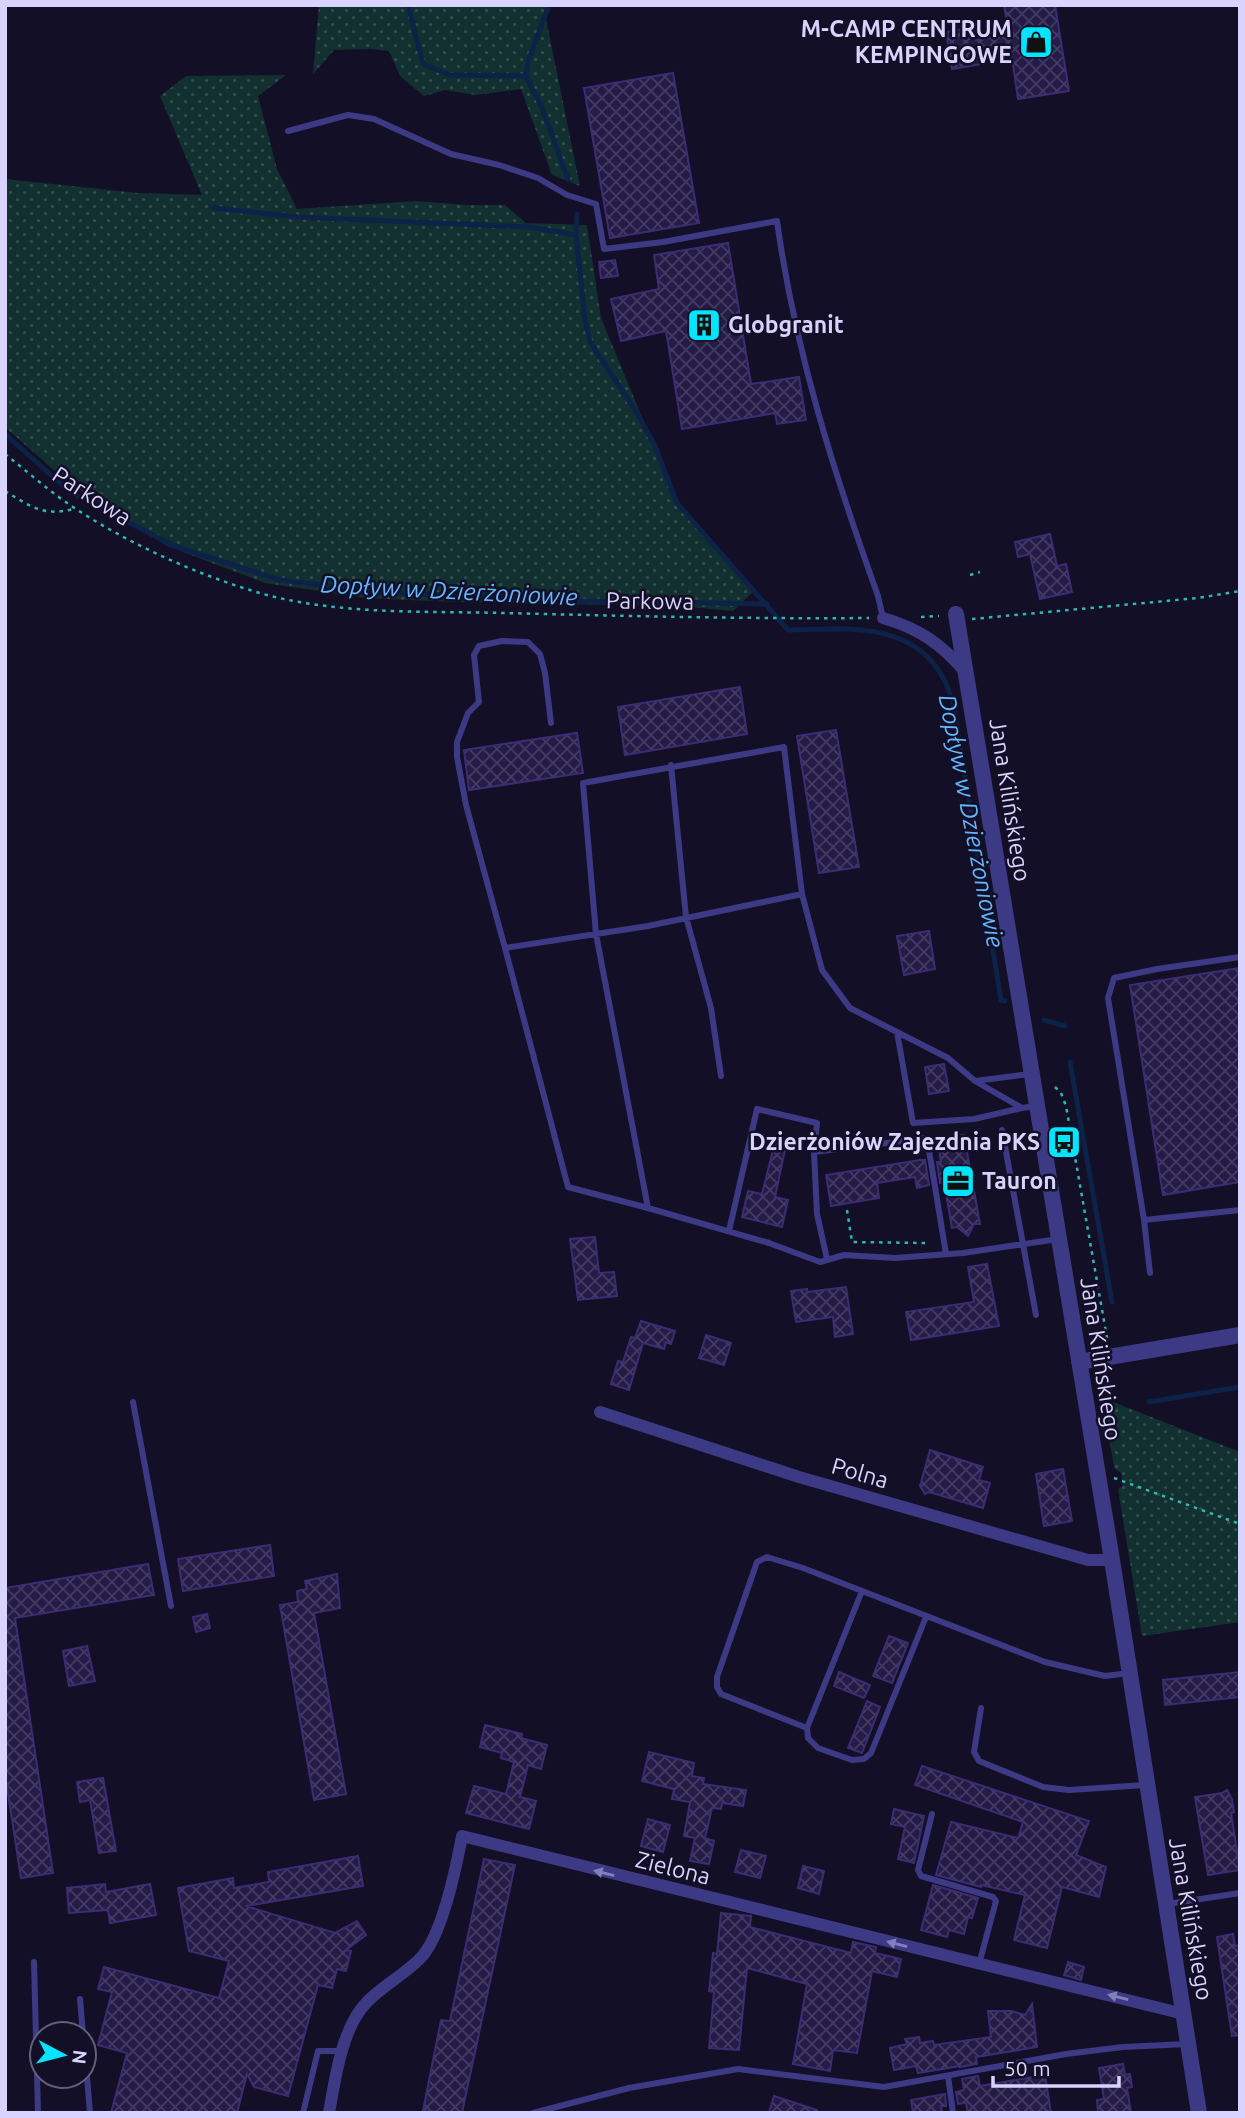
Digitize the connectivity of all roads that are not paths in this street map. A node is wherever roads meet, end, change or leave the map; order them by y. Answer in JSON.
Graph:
{"nodes":[{"id":1,"x":288,"y":131,"type":"dead end"},
{"id":2,"x":883,"y":618,"type":"joint"},
{"id":3,"x":957,"y":618,"type":"road end"},
{"id":4,"x":966,"y":673,"type":"junction"},
{"id":5,"x":551,"y":723,"type":"dead end"},
{"id":6,"x":671,"y":765,"type":"junction"},
{"id":7,"x":802,"y":894,"type":"junction"},
{"id":8,"x":686,"y":917,"type":"junction"},
{"id":9,"x":596,"y":934,"type":"junction"},
{"id":10,"x":505,"y":948,"type":"junction"},
{"id":11,"x":1240,"y":957,"type":"edge"},
{"id":12,"x":897,"y":1032,"type":"junction"},
{"id":13,"x":1031,"y":1074,"type":"junction"},
{"id":14,"x":721,"y":1076,"type":"dead end"},
{"id":15,"x":975,"y":1081,"type":"junction"},
{"id":16,"x":1029,"y":1107,"type":"junction"},
{"id":17,"x":1002,"y":1130,"type":"dead end"},
{"id":18,"x":814,"y":1152,"type":"junction"},
{"id":19,"x":648,"y":1208,"type":"junction"},
{"id":20,"x":1240,"y":1210,"type":"edge"},
{"id":21,"x":1144,"y":1220,"type":"junction"},
{"id":22,"x":729,"y":1231,"type":"junction"},
{"id":23,"x":1058,"y":1239,"type":"junction"},
{"id":24,"x":1023,"y":1245,"type":"junction"},
{"id":25,"x":946,"y":1254,"type":"junction"},
{"id":26,"x":827,"y":1259,"type":"junction"},
{"id":27,"x":1150,"y":1273,"type":"dead end"},
{"id":28,"x":1036,"y":1315,"type":"dead end"},
{"id":29,"x":1240,"y":1335,"type":"edge"},
{"id":30,"x":1079,"y":1362,"type":"junction"},
{"id":31,"x":133,"y":1402,"type":"dead end"},
{"id":32,"x":600,"y":1412,"type":"dead end"},
{"id":33,"x":1111,"y":1560,"type":"junction"},
{"id":34,"x":862,"y":1591,"type":"junction"},
{"id":35,"x":171,"y":1606,"type":"dead end"},
{"id":36,"x":926,"y":1617,"type":"junction"},
{"id":37,"x":1129,"y":1673,"type":"junction"},
{"id":38,"x":981,"y":1708,"type":"dead end"},
{"id":39,"x":807,"y":1728,"type":"junction"},
{"id":40,"x":1146,"y":1785,"type":"junction"},
{"id":41,"x":932,"y":1814,"type":"dead end"},
{"id":42,"x":1240,"y":1893,"type":"edge"},
{"id":43,"x":1166,"y":1905,"type":"junction"},
{"id":44,"x":34,"y":1962,"type":"dead end"},
{"id":45,"x":979,"y":1964,"type":"junction"},
{"id":46,"x":80,"y":1999,"type":"dead end"},
{"id":47,"x":1184,"y":2014,"type":"junction"},
{"id":48,"x":82,"y":2020,"type":"edge"},
{"id":49,"x":1189,"y":2044,"type":"junction"},
{"id":50,"x":343,"y":2050,"type":"junction"},
{"id":51,"x":948,"y":2076,"type":"junction"},
{"id":52,"x":88,"y":2090,"type":"edge"},
{"id":53,"x":38,"y":2113,"type":"edge"},
{"id":54,"x":90,"y":2113,"type":"edge"},
{"id":55,"x":303,"y":2113,"type":"edge"},
{"id":56,"x":329,"y":2113,"type":"edge"},
{"id":57,"x":533,"y":2113,"type":"edge"},
{"id":58,"x":953,"y":2113,"type":"edge"},
{"id":59,"x":1199,"y":2113,"type":"edge"}],
"edges":[{"from":1,"to":2,"type":"lane"},
{"from":2,"to":4,"type":"street"},
{"from":3,"to":4,"type":"street","name":"Jana Kilińskiego"},
{"from":4,"to":13,"type":"street","name":"Jana Kilińskiego"},
{"from":5,"to":10,"type":"lane"},
{"from":6,"to":7,"type":"lane"},
{"from":6,"to":8,"type":"lane"},
{"from":6,"to":9,"type":"lane"},
{"from":7,"to":8,"type":"lane"},
{"from":7,"to":12,"type":"lane"},
{"from":8,"to":9,"type":"lane"},
{"from":8,"to":14,"type":"lane"},
{"from":9,"to":10,"type":"lane"},
{"from":9,"to":19,"type":"lane"},
{"from":10,"to":19,"type":"lane"},
{"from":11,"to":21,"type":"lane"},
{"from":12,"to":15,"type":"lane"},
{"from":12,"to":16,"type":"lane"},
{"from":13,"to":15,"type":"lane"},
{"from":13,"to":16,"type":"street","name":"Jana Kilińskiego"},
{"from":15,"to":16,"type":"lane"},
{"from":16,"to":23,"type":"street","name":"Jana Kilińskiego"},
{"from":17,"to":24,"type":"lane"},
{"from":18,"to":22,"type":"lane"},
{"from":18,"to":25,"type":"lane"},
{"from":18,"to":26,"type":"lane"},
{"from":19,"to":22,"type":"lane"},
{"from":20,"to":21,"type":"lane"},
{"from":21,"to":27,"type":"lane"},
{"from":22,"to":26,"type":"lane"},
{"from":23,"to":24,"type":"lane"},
{"from":23,"to":30,"type":"street","name":"Jana Kilińskiego"},
{"from":24,"to":25,"type":"lane"},
{"from":24,"to":28,"type":"lane"},
{"from":25,"to":26,"type":"lane"},
{"from":29,"to":30,"type":"street"},
{"from":30,"to":33,"type":"street","name":"Jana Kilińskiego"},
{"from":31,"to":35,"type":"lane"},
{"from":32,"to":33,"type":"street","name":"Polna"},
{"from":33,"to":37,"type":"street","name":"Jana Kilińskiego"},
{"from":34,"to":36,"type":"lane"},
{"from":34,"to":39,"type":"lane"},
{"from":34,"to":39,"type":"lane"},
{"from":36,"to":37,"type":"lane"},
{"from":36,"to":39,"type":"lane"},
{"from":37,"to":40,"type":"street","name":"Jana Kilińskiego"},
{"from":38,"to":40,"type":"lane"},
{"from":40,"to":43,"type":"street","name":"Jana Kilińskiego"},
{"from":41,"to":45,"type":"lane"},
{"from":42,"to":43,"type":"lane"},
{"from":43,"to":47,"type":"street","name":"Jana Kilińskiego"},
{"from":44,"to":53,"type":"lane"},
{"from":47,"to":45,"type":"street","name":"Zielona","one_way":true},
{"from":45,"to":50,"type":"street","name":"Zielona","one_way":true},
{"from":46,"to":48,"type":"lane"},
{"from":47,"to":49,"type":"street","name":"Jana Kilińskiego"},
{"from":49,"to":51,"type":"lane"},
{"from":49,"to":59,"type":"street","name":"Jana Kilińskiego"},
{"from":50,"to":55,"type":"lane"},
{"from":50,"to":56,"type":"street","name":"Zielona"},
{"from":51,"to":57,"type":"lane"},
{"from":51,"to":58,"type":"lane"},
{"from":52,"to":54,"type":"lane"}]}
